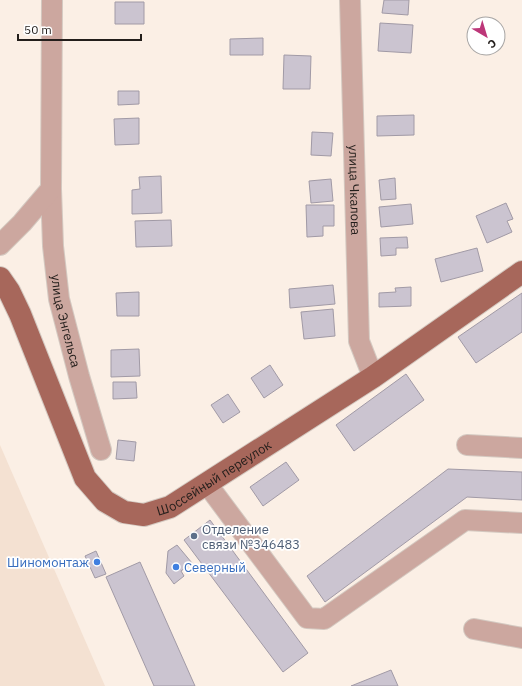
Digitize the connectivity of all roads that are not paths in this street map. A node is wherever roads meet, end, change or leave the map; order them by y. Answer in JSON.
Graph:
{"nodes":[{"id":1,"x":52,"y":0,"type":"edge"},
{"id":2,"x":350,"y":0,"type":"edge"},
{"id":3,"x":51,"y":189,"type":"junction"},
{"id":4,"x":0,"y":245,"type":"edge"},
{"id":5,"x":522,"y":272,"type":"edge"},
{"id":6,"x":0,"y":278,"type":"edge"},
{"id":7,"x":373,"y":377,"type":"junction"},
{"id":8,"x":468,"y":445,"type":"dead end"},
{"id":9,"x":522,"y":448,"type":"edge"},
{"id":10,"x":101,"y":450,"type":"dead end"},
{"id":11,"x":207,"y":484,"type":"junction"},
{"id":12,"x":522,"y":523,"type":"edge"},
{"id":13,"x":474,"y":629,"type":"dead end"},
{"id":14,"x":522,"y":638,"type":"edge"}],
"edges":[{"from":1,"to":3,"type":"street","name":"улица Энгельса"},
{"from":2,"to":7,"type":"street","name":"улица Чкалова"},
{"from":3,"to":4,"type":"street"},
{"from":3,"to":10,"type":"street","name":"улица Энгельса"},
{"from":5,"to":7,"type":"main road","name":"Шоссейный переулок"},
{"from":6,"to":11,"type":"main road","name":"Шоссейный переулок"},
{"from":7,"to":11,"type":"main road","name":"Шоссейный переулок"},
{"from":8,"to":9,"type":"street"},
{"from":11,"to":12,"type":"street"},
{"from":13,"to":14,"type":"street"}]}
